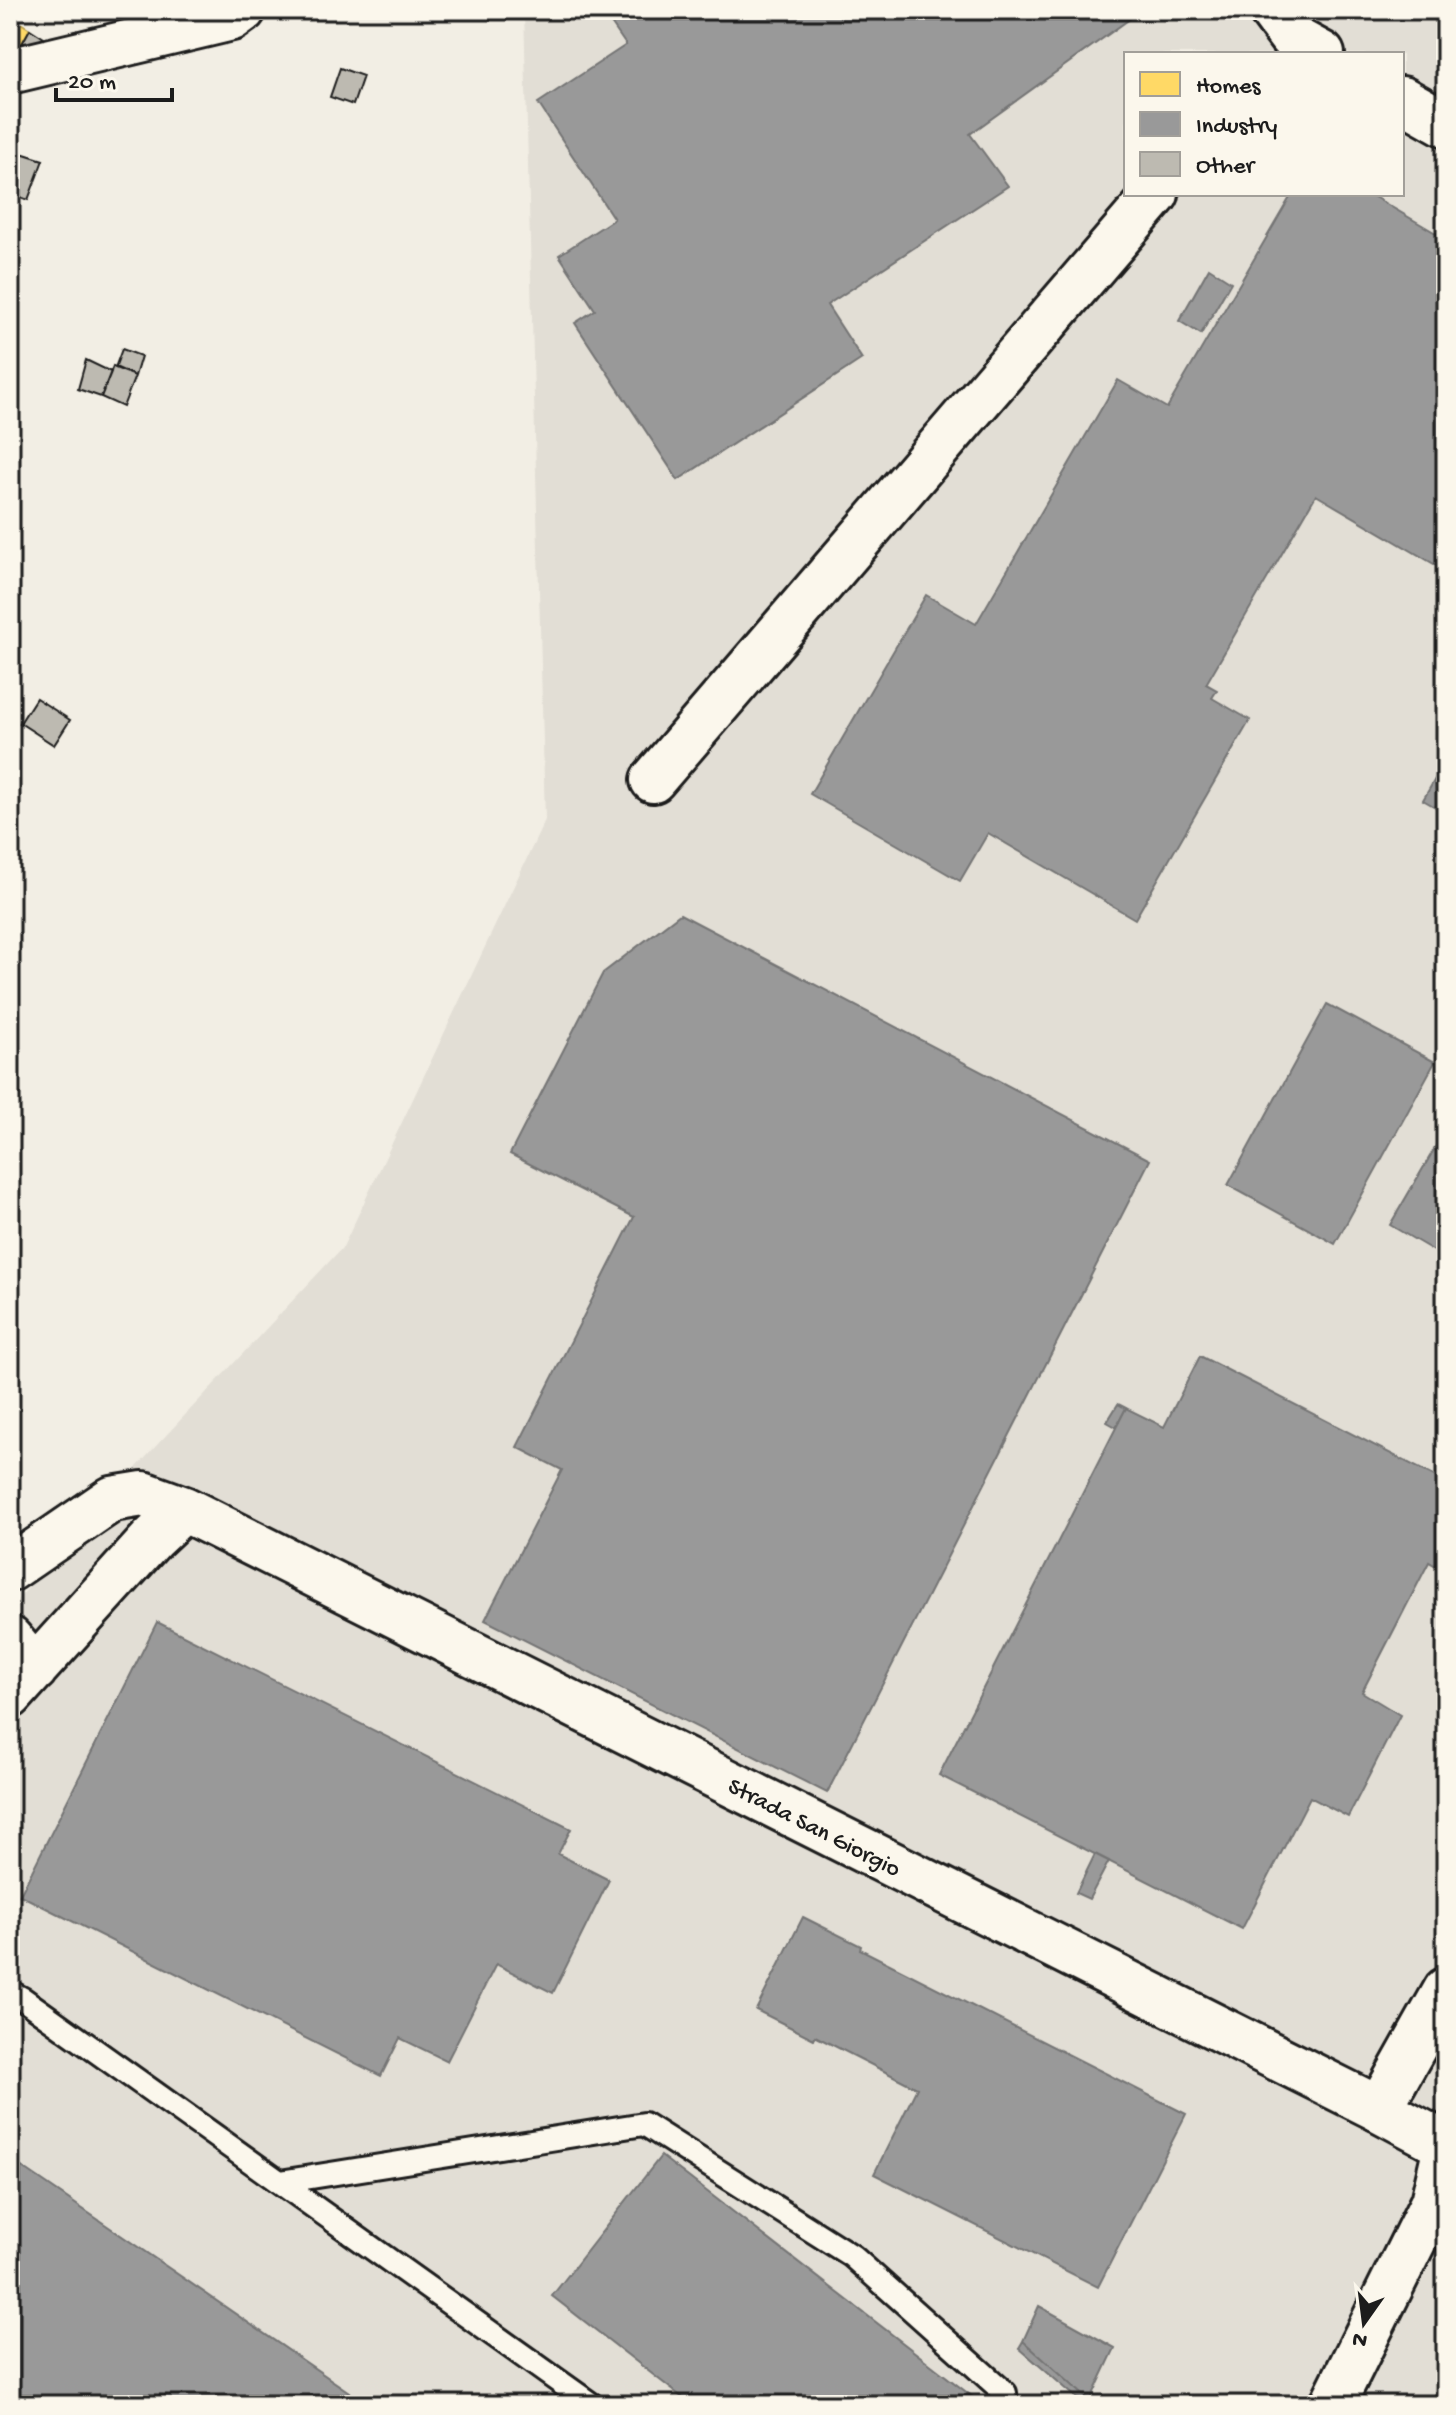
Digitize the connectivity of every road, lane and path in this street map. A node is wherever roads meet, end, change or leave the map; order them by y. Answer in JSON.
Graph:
{"nodes":[{"id":1,"x":243,"y":10,"type":"edge"},
{"id":2,"x":10,"y":71,"type":"edge"},
{"id":3,"x":1404,"y":100,"type":"edge"},
{"id":4,"x":1446,"y":124,"type":"edge"},
{"id":5,"x":1154,"y":196,"type":"edge"},
{"id":6,"x":653,"y":780,"type":"dead end"},
{"id":7,"x":184,"y":1509,"type":"junction"},
{"id":8,"x":10,"y":1569,"type":"edge"},
{"id":9,"x":18,"y":1668,"type":"edge"},
{"id":10,"x":1446,"y":1990,"type":"edge"},
{"id":11,"x":10,"y":1992,"type":"edge"},
{"id":12,"x":1379,"y":2109,"type":"junction"},
{"id":13,"x":1446,"y":2145,"type":"edge"},
{"id":14,"x":280,"y":2182,"type":"junction"},
{"id":15,"x":592,"y":2405,"type":"edge"},
{"id":16,"x":1006,"y":2405,"type":"edge"},
{"id":17,"x":1332,"y":2405,"type":"edge"}],
"edges":[{"from":1,"to":2,"type":"street"},
{"from":3,"to":4,"type":"street"},
{"from":5,"to":6,"type":"street"},
{"from":7,"to":8,"type":"street","name":"Strada San Giorgio"},
{"from":7,"to":9,"type":"street"},
{"from":7,"to":12,"type":"street","name":"Strada San Giorgio"},
{"from":10,"to":12,"type":"street"},
{"from":11,"to":14,"type":"lane"},
{"from":12,"to":13,"type":"street","name":"Strada San Giorgio"},
{"from":13,"to":17,"type":"street"},
{"from":14,"to":15,"type":"lane"},
{"from":14,"to":16,"type":"lane"}]}
